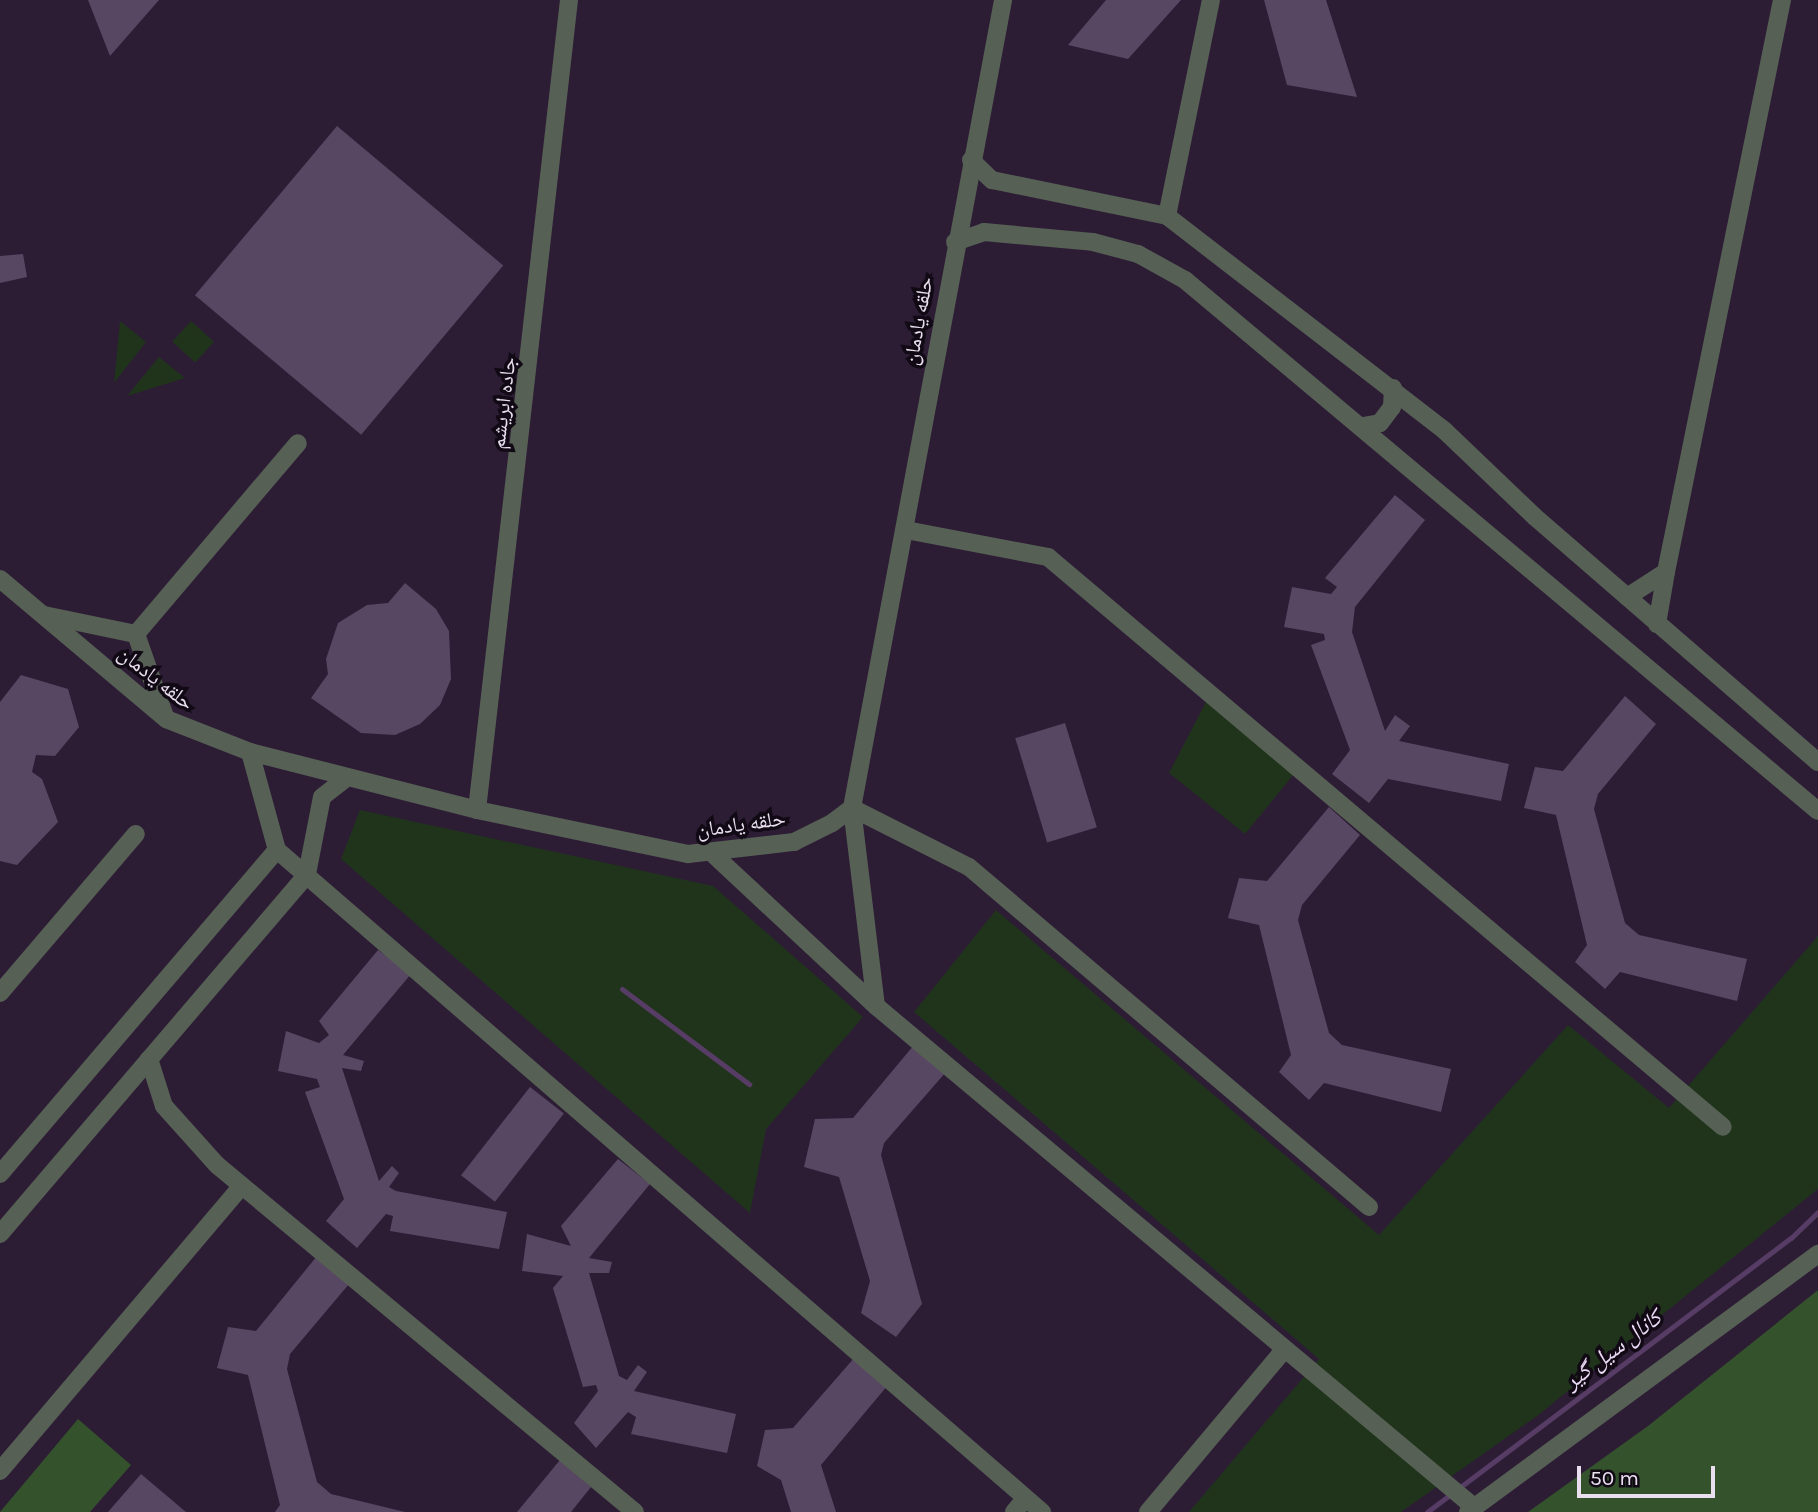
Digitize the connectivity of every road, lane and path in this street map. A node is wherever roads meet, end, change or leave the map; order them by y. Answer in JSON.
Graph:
{"nodes":[{"id":1,"x":569,"y":0,"type":"edge"},
{"id":2,"x":1003,"y":0,"type":"edge"},
{"id":3,"x":1211,"y":0,"type":"edge"},
{"id":4,"x":1782,"y":0,"type":"edge"},
{"id":5,"x":971,"y":160,"type":"junction"},
{"id":6,"x":1167,"y":216,"type":"junction"},
{"id":7,"x":955,"y":242,"type":"junction"},
{"id":8,"x":1392,"y":388,"type":"junction"},
{"id":9,"x":1363,"y":426,"type":"junction"},
{"id":10,"x":298,"y":443,"type":"dead end"},
{"id":11,"x":905,"y":530,"type":"junction"},
{"id":12,"x":1666,"y":572,"type":"junction"},
{"id":13,"x":0,"y":579,"type":"edge"},
{"id":14,"x":1627,"y":597,"type":"junction"},
{"id":15,"x":43,"y":614,"type":"junction"},
{"id":16,"x":1657,"y":624,"type":"junction"},
{"id":17,"x":136,"y":634,"type":"junction"},
{"id":18,"x":166,"y":719,"type":"junction"},
{"id":19,"x":250,"y":752,"type":"junction"},
{"id":20,"x":1818,"y":762,"type":"edge"},
{"id":21,"x":346,"y":778,"type":"junction"},
{"id":22,"x":852,"y":808,"type":"junction"},
{"id":23,"x":477,"y":810,"type":"junction"},
{"id":24,"x":1818,"y":811,"type":"edge"},
{"id":25,"x":136,"y":834,"type":"dead end"},
{"id":26,"x":277,"y":850,"type":"junction"},
{"id":27,"x":714,"y":855,"type":"junction"},
{"id":28,"x":307,"y":874,"type":"junction"},
{"id":29,"x":0,"y":993,"type":"edge"},
{"id":30,"x":876,"y":1006,"type":"junction"},
{"id":31,"x":149,"y":1059,"type":"junction"},
{"id":32,"x":1723,"y":1126,"type":"dead end"},
{"id":33,"x":0,"y":1174,"type":"edge"},
{"id":34,"x":242,"y":1186,"type":"junction"},
{"id":35,"x":1369,"y":1208,"type":"dead end"},
{"id":36,"x":0,"y":1234,"type":"edge"},
{"id":37,"x":1818,"y":1254,"type":"edge"},
{"id":38,"x":1283,"y":1351,"type":"junction"},
{"id":39,"x":0,"y":1471,"type":"edge"},
{"id":40,"x":1019,"y":1505,"type":"edge"},
{"id":41,"x":1471,"y":1510,"type":"edge"},
{"id":42,"x":635,"y":1512,"type":"edge"},
{"id":43,"x":1042,"y":1512,"type":"edge"},
{"id":44,"x":1148,"y":1512,"type":"edge"}],
"edges":[{"from":1,"to":23,"type":"street","name":"جاده ابریشم"},
{"from":2,"to":5,"type":"street","name":"حلقه یادمان"},
{"from":3,"to":6,"type":"street"},
{"from":4,"to":12,"type":"street"},
{"from":5,"to":6,"type":"street"},
{"from":5,"to":7,"type":"street","name":"حلقه یادمان"},
{"from":6,"to":8,"type":"street"},
{"from":7,"to":9,"type":"street"},
{"from":7,"to":11,"type":"street","name":"حلقه یادمان"},
{"from":8,"to":9,"type":"street"},
{"from":8,"to":14,"type":"street"},
{"from":9,"to":24,"type":"street"},
{"from":10,"to":17,"type":"street"},
{"from":11,"to":22,"type":"street","name":"حلقه یادمان"},
{"from":11,"to":32,"type":"street"},
{"from":12,"to":14,"type":"street"},
{"from":12,"to":16,"type":"street"},
{"from":13,"to":15,"type":"street","name":"حلقه یادمان"},
{"from":14,"to":16,"type":"street"},
{"from":15,"to":17,"type":"street"},
{"from":15,"to":18,"type":"street","name":"حلقه یادمان"},
{"from":16,"to":20,"type":"street"},
{"from":17,"to":18,"type":"street"},
{"from":18,"to":19,"type":"street","name":"حلقه یادمان"},
{"from":19,"to":21,"type":"street","name":"حلقه یادمان"},
{"from":19,"to":26,"type":"street"},
{"from":21,"to":23,"type":"street","name":"حلقه یادمان"},
{"from":21,"to":28,"type":"street"},
{"from":22,"to":27,"type":"street","name":"حلقه یادمان"},
{"from":22,"to":30,"type":"street"},
{"from":22,"to":35,"type":"street"},
{"from":23,"to":27,"type":"street","name":"حلقه یادمان"},
{"from":25,"to":29,"type":"street"},
{"from":26,"to":28,"type":"street"},
{"from":26,"to":33,"type":"street"},
{"from":27,"to":30,"type":"street"},
{"from":28,"to":31,"type":"street"},
{"from":28,"to":40,"type":"street"},
{"from":30,"to":38,"type":"street"},
{"from":31,"to":34,"type":"street"},
{"from":31,"to":36,"type":"street"},
{"from":34,"to":39,"type":"street"},
{"from":34,"to":42,"type":"street"},
{"from":37,"to":41,"type":"street"},
{"from":38,"to":41,"type":"street"},
{"from":38,"to":44,"type":"street"},
{"from":40,"to":43,"type":"street"}]}
